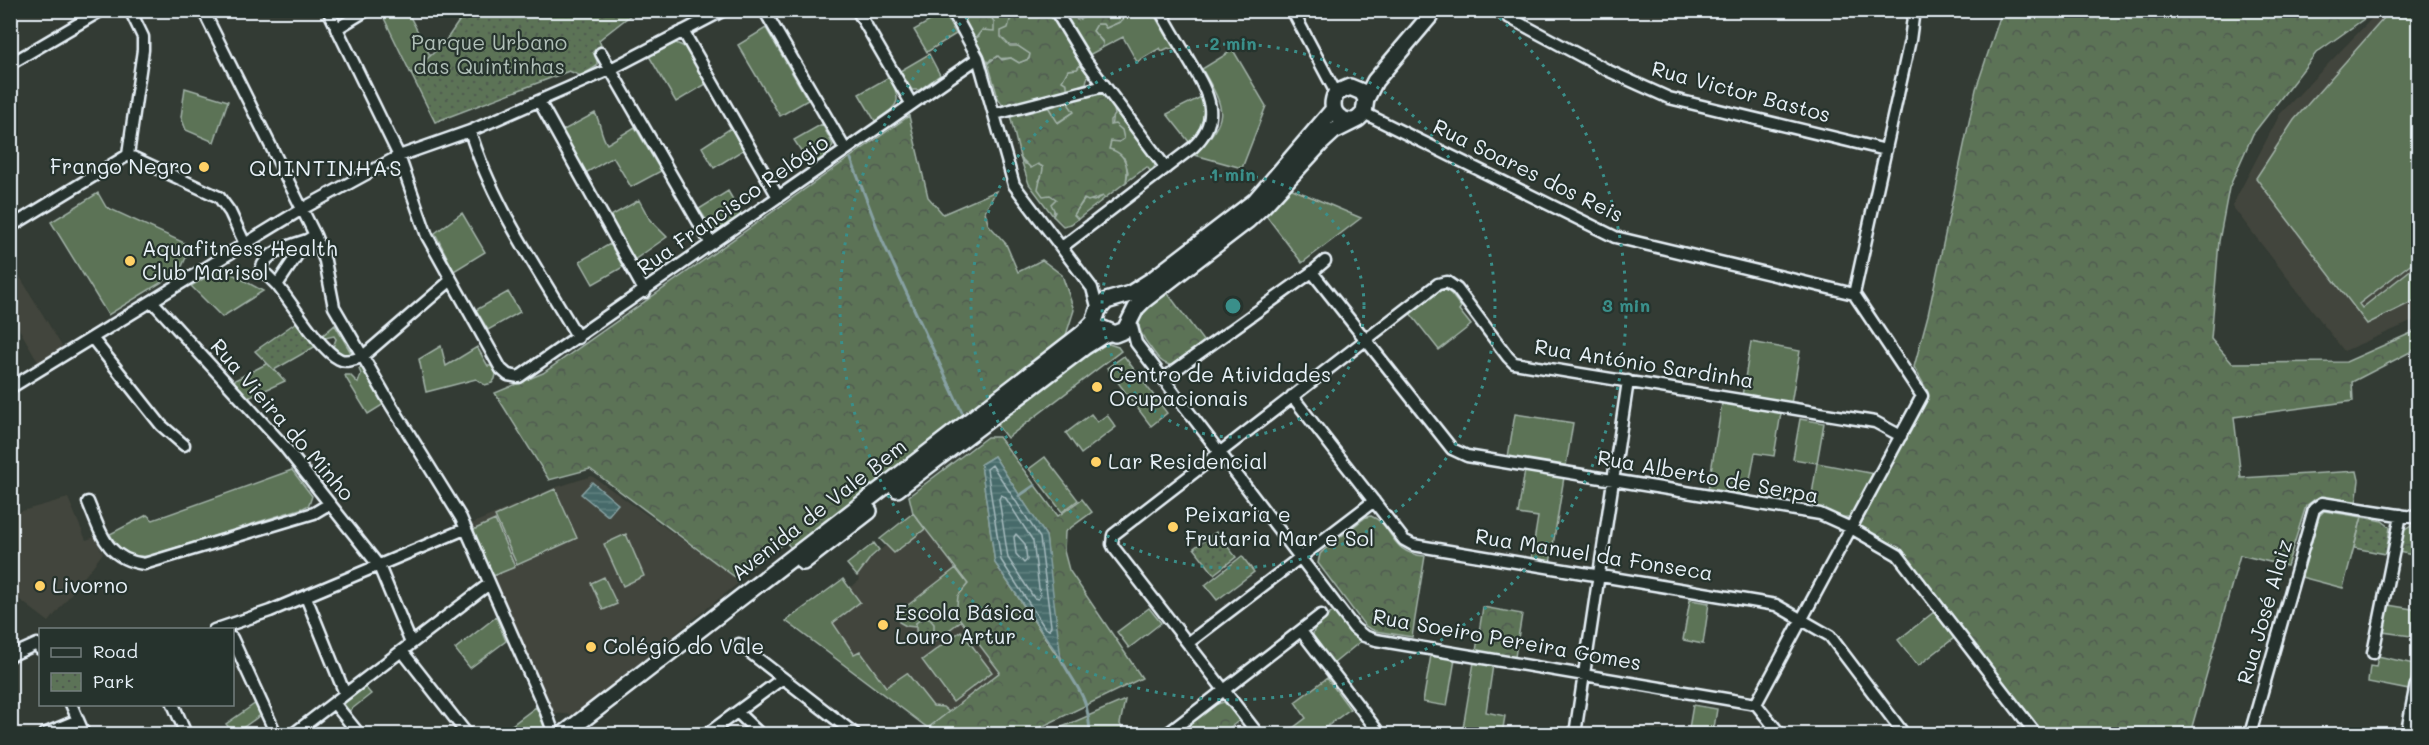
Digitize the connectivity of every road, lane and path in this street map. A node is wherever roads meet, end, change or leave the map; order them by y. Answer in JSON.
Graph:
{"nodes":[{"id":1,"x":102,"y":10,"type":"edge"},
{"id":2,"x":130,"y":10,"type":"edge"},
{"id":3,"x":203,"y":10,"type":"edge"},
{"id":4,"x":327,"y":10,"type":"edge"},
{"id":5,"x":367,"y":10,"type":"edge"},
{"id":6,"x":724,"y":10,"type":"edge"},
{"id":7,"x":764,"y":10,"type":"edge"},
{"id":8,"x":857,"y":10,"type":"edge"},
{"id":9,"x":952,"y":10,"type":"edge"},
{"id":10,"x":1055,"y":10,"type":"edge"},
{"id":11,"x":1160,"y":10,"type":"edge"},
{"id":12,"x":1292,"y":10,"type":"edge"},
{"id":13,"x":1422,"y":10,"type":"edge"},
{"id":14,"x":1435,"y":10,"type":"edge"},
{"id":15,"x":1495,"y":10,"type":"edge"},
{"id":16,"x":1914,"y":10,"type":"edge"},
{"id":17,"x":336,"y":28,"type":"junction"},
{"id":18,"x":683,"y":32,"type":"junction"},
{"id":19,"x":601,"y":53,"type":"dead end"},
{"id":20,"x":978,"y":58,"type":"junction"},
{"id":21,"x":10,"y":64,"type":"edge"},
{"id":22,"x":609,"y":70,"type":"junction"},
{"id":23,"x":1104,"y":86,"type":"junction"},
{"id":24,"x":1343,"y":90,"type":"junction"},
{"id":25,"x":539,"y":101,"type":"junction"},
{"id":26,"x":911,"y":104,"type":"junction"},
{"id":27,"x":1333,"y":110,"type":"junction"},
{"id":28,"x":1361,"y":111,"type":"junction"},
{"id":29,"x":995,"y":114,"type":"junction"},
{"id":30,"x":470,"y":131,"type":"junction"},
{"id":31,"x":845,"y":149,"type":"junction"},
{"id":32,"x":1886,"y":150,"type":"junction"},
{"id":33,"x":128,"y":155,"type":"junction"},
{"id":34,"x":399,"y":156,"type":"junction"},
{"id":35,"x":1166,"y":168,"type":"junction"},
{"id":36,"x":777,"y":197,"type":"junction"},
{"id":37,"x":302,"y":209,"type":"junction"},
{"id":38,"x":10,"y":227,"type":"edge"},
{"id":39,"x":311,"y":238,"type":"junction"},
{"id":40,"x":245,"y":244,"type":"junction"},
{"id":41,"x":711,"y":244,"type":"junction"},
{"id":42,"x":1062,"y":247,"type":"junction"},
{"id":43,"x":1325,"y":261,"type":"dead end"},
{"id":44,"x":1312,"y":272,"type":"junction"},
{"id":45,"x":450,"y":280,"type":"junction"},
{"id":46,"x":277,"y":285,"type":"junction"},
{"id":47,"x":1092,"y":288,"type":"junction"},
{"id":48,"x":645,"y":292,"type":"junction"},
{"id":49,"x":1854,"y":294,"type":"junction"},
{"id":50,"x":1114,"y":299,"type":"junction"},
{"id":51,"x":152,"y":301,"type":"junction"},
{"id":52,"x":1098,"y":313,"type":"junction"},
{"id":53,"x":1131,"y":320,"type":"junction"},
{"id":54,"x":1112,"y":333,"type":"junction"},
{"id":55,"x":92,"y":338,"type":"junction"},
{"id":56,"x":578,"y":338,"type":"junction"},
{"id":57,"x":1367,"y":341,"type":"junction"},
{"id":58,"x":1136,"y":343,"type":"junction"},
{"id":59,"x":362,"y":357,"type":"junction"},
{"id":60,"x":1163,"y":379,"type":"junction"},
{"id":61,"x":1628,"y":381,"type":"junction"},
{"id":62,"x":10,"y":388,"type":"edge"},
{"id":63,"x":1292,"y":396,"type":"junction"},
{"id":64,"x":1901,"y":436,"type":"junction"},
{"id":65,"x":184,"y":445,"type":"dead end"},
{"id":66,"x":1220,"y":452,"type":"junction"},
{"id":67,"x":1614,"y":481,"type":"junction"},
{"id":68,"x":1374,"y":501,"type":"junction"},
{"id":69,"x":88,"y":502,"type":"dead end"},
{"id":70,"x":329,"y":504,"type":"junction"},
{"id":71,"x":2401,"y":515,"type":"junction"},
{"id":72,"x":2418,"y":518,"type":"edge"},
{"id":73,"x":1851,"y":528,"type":"junction"},
{"id":74,"x":465,"y":529,"type":"junction"},
{"id":75,"x":1300,"y":557,"type":"junction"},
{"id":76,"x":379,"y":566,"type":"junction"},
{"id":77,"x":1601,"y":576,"type":"junction"},
{"id":78,"x":489,"y":584,"type":"junction"},
{"id":79,"x":306,"y":597,"type":"junction"},
{"id":80,"x":1321,"y":615,"type":"dead end"},
{"id":81,"x":1802,"y":619,"type":"junction"},
{"id":82,"x":228,"y":628,"type":"edge"},
{"id":83,"x":1301,"y":631,"type":"junction"},
{"id":84,"x":234,"y":642,"type":"edge"},
{"id":85,"x":411,"y":643,"type":"junction"},
{"id":86,"x":1188,"y":643,"type":"junction"},
{"id":87,"x":739,"y":644,"type":"dead end"},
{"id":88,"x":39,"y":647,"type":"edge"},
{"id":89,"x":402,"y":651,"type":"junction"},
{"id":90,"x":2373,"y":653,"type":"dead end"},
{"id":91,"x":10,"y":656,"type":"edge"},
{"id":92,"x":1585,"y":674,"type":"junction"},
{"id":93,"x":783,"y":678,"type":"junction"},
{"id":94,"x":2418,"y":687,"type":"edge"},
{"id":95,"x":1224,"y":690,"type":"junction"},
{"id":96,"x":345,"y":694,"type":"junction"},
{"id":97,"x":334,"y":703,"type":"junction"},
{"id":98,"x":1756,"y":704,"type":"junction"},
{"id":99,"x":71,"y":706,"type":"edge"},
{"id":100,"x":172,"y":706,"type":"edge"},
{"id":101,"x":737,"y":712,"type":"junction"},
{"id":102,"x":78,"y":720,"type":"junction"},
{"id":103,"x":44,"y":735,"type":"edge"},
{"id":104,"x":84,"y":735,"type":"edge"},
{"id":105,"x":186,"y":735,"type":"edge"},
{"id":106,"x":276,"y":735,"type":"edge"},
{"id":107,"x":293,"y":735,"type":"edge"},
{"id":108,"x":359,"y":735,"type":"edge"},
{"id":109,"x":467,"y":735,"type":"edge"},
{"id":110,"x":554,"y":735,"type":"edge"},
{"id":111,"x":564,"y":735,"type":"edge"},
{"id":112,"x":579,"y":735,"type":"edge"},
{"id":113,"x":707,"y":735,"type":"edge"},
{"id":114,"x":760,"y":735,"type":"edge"},
{"id":115,"x":855,"y":735,"type":"edge"},
{"id":116,"x":1167,"y":735,"type":"edge"},
{"id":117,"x":1258,"y":735,"type":"edge"},
{"id":118,"x":1380,"y":735,"type":"edge"},
{"id":119,"x":1575,"y":735,"type":"edge"},
{"id":120,"x":1780,"y":735,"type":"edge"},
{"id":121,"x":1904,"y":735,"type":"edge"},
{"id":122,"x":2036,"y":735,"type":"edge"},
{"id":123,"x":2250,"y":735,"type":"edge"},
{"id":124,"x":2409,"y":735,"type":"edge"}],
"edges":[{"from":1,"to":21,"type":"street"},
{"from":2,"to":33,"type":"street"},
{"from":3,"to":37,"type":"street"},
{"from":4,"to":17,"type":"street"},
{"from":5,"to":17,"type":"street"},
{"from":6,"to":18,"type":"street"},
{"from":7,"to":31,"type":"street"},
{"from":8,"to":26,"type":"street"},
{"from":9,"to":20,"type":"street"},
{"from":10,"to":23,"type":"street"},
{"from":11,"to":35,"type":"street"},
{"from":12,"to":24,"type":"street"},
{"from":13,"to":24,"type":"main road"},
{"from":14,"to":28,"type":"main road"},
{"from":15,"to":32,"type":"street","name":"Rua Victor Bastos"},
{"from":16,"to":32,"type":"street"},
{"from":17,"to":34,"type":"street"},
{"from":18,"to":22,"type":"street"},
{"from":18,"to":36,"type":"street"},
{"from":19,"to":22,"type":"street"},
{"from":20,"to":26,"type":"street","name":"Rua Francisco Relógio"},
{"from":20,"to":29,"type":"street"},
{"from":22,"to":25,"type":"street"},
{"from":22,"to":41,"type":"street"},
{"from":23,"to":29,"type":"street"},
{"from":23,"to":35,"type":"street"},
{"from":24,"to":27,"type":"main road"},
{"from":24,"to":28,"type":"main road"},
{"from":25,"to":30,"type":"street"},
{"from":25,"to":48,"type":"street"},
{"from":26,"to":31,"type":"street","name":"Rua Francisco Relógio"},
{"from":27,"to":28,"type":"main road"},
{"from":27,"to":50,"type":"main road","name":"Avenida de Vale Bem"},
{"from":28,"to":49,"type":"street","name":"Rua Soares dos Reis"},
{"from":28,"to":53,"type":"main road","name":"Avenida de Vale Bem"},
{"from":29,"to":42,"type":"street"},
{"from":30,"to":34,"type":"street"},
{"from":30,"to":56,"type":"street"},
{"from":31,"to":36,"type":"street","name":"Rua Francisco Relógio"},
{"from":32,"to":49,"type":"street"},
{"from":33,"to":38,"type":"street"},
{"from":33,"to":40,"type":"street"},
{"from":34,"to":37,"type":"street"},
{"from":34,"to":45,"type":"street"},
{"from":35,"to":42,"type":"street"},
{"from":36,"to":41,"type":"street","name":"Rua Francisco Relógio"},
{"from":37,"to":39,"type":"street"},
{"from":37,"to":40,"type":"street"},
{"from":39,"to":46,"type":"street"},
{"from":39,"to":46,"type":"street"},
{"from":39,"to":59,"type":"street"},
{"from":40,"to":51,"type":"street"},
{"from":41,"to":48,"type":"street","name":"Rua Francisco Relógio"},
{"from":42,"to":47,"type":"street"},
{"from":43,"to":44,"type":"street"},
{"from":44,"to":57,"type":"street","name":"Rua Alberto de Serpa"},
{"from":44,"to":60,"type":"street"},
{"from":45,"to":56,"type":"street","name":"Rua Francisco Relógio"},
{"from":45,"to":59,"type":"street"},
{"from":46,"to":59,"type":"street"},
{"from":47,"to":50,"type":"street"},
{"from":47,"to":52,"type":"street"},
{"from":48,"to":56,"type":"street","name":"Rua Francisco Relógio"},
{"from":49,"to":64,"type":"street"},
{"from":50,"to":52,"type":"main road","name":"Avenida de Vale Bem"},
{"from":50,"to":53,"type":"main road"},
{"from":51,"to":55,"type":"street"},
{"from":51,"to":70,"type":"street","name":"Rua Vieira do Minho"},
{"from":52,"to":54,"type":"main road"},
{"from":52,"to":111,"type":"main road","name":"Avenida de Vale Bem"},
{"from":53,"to":54,"type":"main road","name":"Avenida de Vale Bem"},
{"from":53,"to":58,"type":"street","name":"Rua Soeiro Pereira Gomes"},
{"from":54,"to":58,"type":"street","name":"Rua Soeiro Pereira Gomes"},
{"from":54,"to":112,"type":"main road","name":"Avenida de Vale Bem"},
{"from":55,"to":62,"type":"street"},
{"from":55,"to":65,"type":"street"},
{"from":57,"to":61,"type":"street","name":"Rua António Sardinha"},
{"from":57,"to":63,"type":"street","name":"Rua António Sardinha"},
{"from":57,"to":67,"type":"street","name":"Rua Alberto de Serpa"},
{"from":58,"to":60,"type":"street","name":"Rua Soeiro Pereira Gomes"},
{"from":59,"to":74,"type":"street"},
{"from":60,"to":66,"type":"street","name":"Rua Soeiro Pereira Gomes"},
{"from":61,"to":64,"type":"street","name":"Rua António Sardinha"},
{"from":61,"to":67,"type":"street"},
{"from":63,"to":66,"type":"street","name":"Rua António Sardinha"},
{"from":63,"to":68,"type":"street","name":"Rua Manuel da Fonseca"},
{"from":64,"to":73,"type":"street"},
{"from":66,"to":75,"type":"street","name":"Rua Soeiro Pereira Gomes"},
{"from":66,"to":86,"type":"street","name":"Rua António Sardinha"},
{"from":67,"to":73,"type":"street","name":"Rua Alberto de Serpa"},
{"from":67,"to":77,"type":"street"},
{"from":68,"to":75,"type":"street"},
{"from":68,"to":77,"type":"street","name":"Rua Manuel da Fonseca"},
{"from":69,"to":70,"type":"street"},
{"from":70,"to":76,"type":"street","name":"Rua Vieira do Minho"},
{"from":71,"to":72,"type":"street"},
{"from":71,"to":90,"type":"street"},
{"from":71,"to":123,"type":"street","name":"Rua José Alaiz"},
{"from":73,"to":81,"type":"street"},
{"from":73,"to":122,"type":"street","name":"Rua Alberto de Serpa"},
{"from":74,"to":76,"type":"street"},
{"from":74,"to":78,"type":"street"},
{"from":75,"to":86,"type":"street"},
{"from":75,"to":92,"type":"street","name":"Rua Soeiro Pereira Gomes"},
{"from":76,"to":79,"type":"street"},
{"from":76,"to":85,"type":"street","name":"Rua Vieira do Minho"},
{"from":77,"to":81,"type":"street","name":"Rua Manuel da Fonseca"},
{"from":77,"to":92,"type":"street"},
{"from":78,"to":85,"type":"street"},
{"from":78,"to":110,"type":"street"},
{"from":79,"to":82,"type":"street"},
{"from":79,"to":96,"type":"street"},
{"from":80,"to":83,"type":"street"},
{"from":81,"to":98,"type":"street"},
{"from":81,"to":121,"type":"street","name":"Rua Manuel da Fonseca"},
{"from":83,"to":95,"type":"street"},
{"from":83,"to":118,"type":"street"},
{"from":84,"to":106,"type":"street"},
{"from":85,"to":89,"type":"street"},
{"from":86,"to":95,"type":"street"},
{"from":87,"to":93,"type":"street"},
{"from":88,"to":91,"type":"street"},
{"from":89,"to":96,"type":"street"},
{"from":89,"to":109,"type":"street"},
{"from":92,"to":98,"type":"street","name":"Rua Soeiro Pereira Gomes"},
{"from":92,"to":119,"type":"street"},
{"from":93,"to":101,"type":"street"},
{"from":93,"to":115,"type":"street"},
{"from":94,"to":124,"type":"main road"},
{"from":95,"to":116,"type":"street"},
{"from":95,"to":117,"type":"street"},
{"from":96,"to":97,"type":"street"},
{"from":97,"to":107,"type":"street"},
{"from":97,"to":108,"type":"street"},
{"from":98,"to":120,"type":"street"},
{"from":99,"to":102,"type":"street"},
{"from":100,"to":105,"type":"street"},
{"from":101,"to":113,"type":"street"},
{"from":101,"to":114,"type":"street"},
{"from":102,"to":103,"type":"street"},
{"from":102,"to":104,"type":"street"}]}
